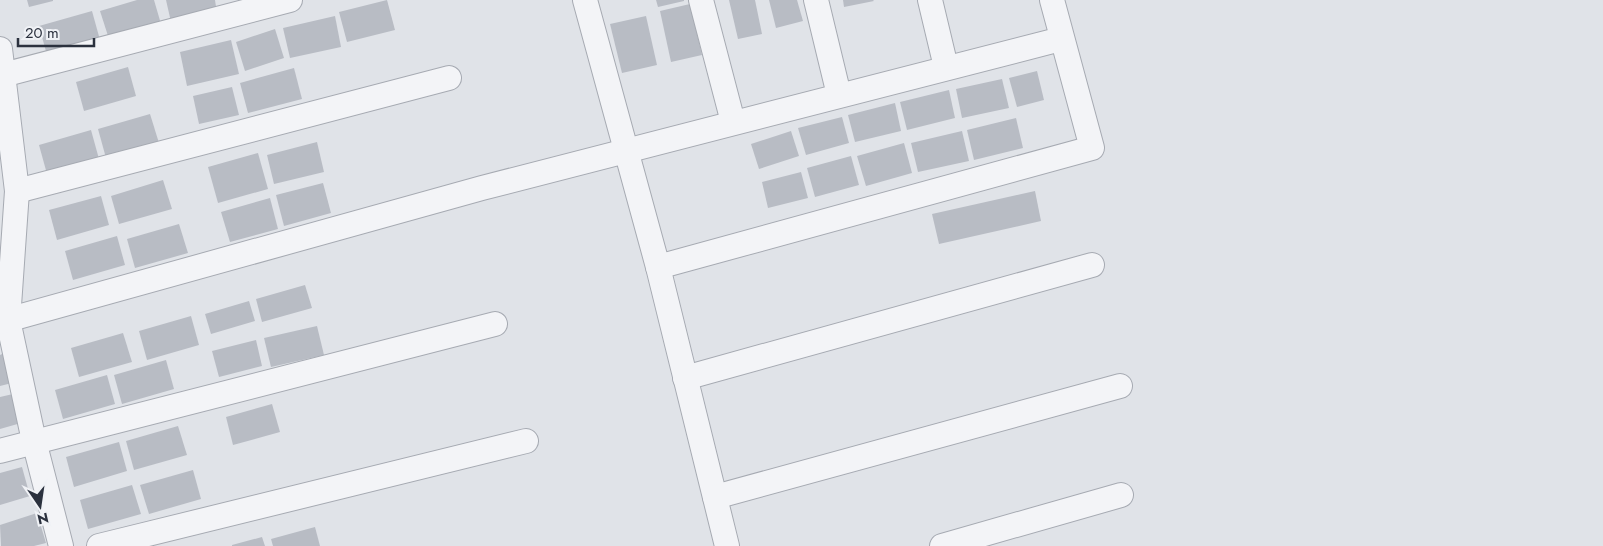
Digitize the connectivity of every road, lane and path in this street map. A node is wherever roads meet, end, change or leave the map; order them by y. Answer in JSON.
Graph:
{"nodes":[{"id":1,"x":290,"y":0,"type":"edge"},
{"id":2,"x":585,"y":0,"type":"edge"},
{"id":3,"x":701,"y":0,"type":"edge"},
{"id":4,"x":816,"y":0,"type":"edge"},
{"id":5,"x":930,"y":0,"type":"edge"},
{"id":6,"x":1052,"y":0,"type":"edge"},
{"id":7,"x":1062,"y":39,"type":"junction"},
{"id":8,"x":0,"y":49,"type":"edge"},
{"id":9,"x":946,"y":67,"type":"junction"},
{"id":10,"x":3,"y":75,"type":"junction"},
{"id":11,"x":449,"y":78,"type":"dead end"},
{"id":12,"x":839,"y":95,"type":"junction"},
{"id":13,"x":732,"y":122,"type":"junction"},
{"id":14,"x":627,"y":149,"type":"junction"},
{"id":15,"x":11,"y":202,"type":"edge"},
{"id":16,"x":1092,"y":265,"type":"dead end"},
{"id":17,"x":658,"y":267,"type":"junction"},
{"id":18,"x":4,"y":321,"type":"edge"},
{"id":19,"x":495,"y":324,"type":"dead end"},
{"id":20,"x":685,"y":378,"type":"junction"},
{"id":21,"x":1120,"y":386,"type":"dead end"},
{"id":22,"x":34,"y":441,"type":"junction"},
{"id":23,"x":526,"y":441,"type":"dead end"},
{"id":24,"x":0,"y":451,"type":"edge"},
{"id":25,"x":1121,"y":495,"type":"dead end"},
{"id":26,"x":715,"y":497,"type":"junction"},
{"id":27,"x":62,"y":546,"type":"edge"},
{"id":28,"x":99,"y":546,"type":"edge"},
{"id":29,"x":727,"y":546,"type":"edge"},
{"id":30,"x":942,"y":546,"type":"edge"}],
"edges":[{"from":1,"to":10,"type":"street"},
{"from":2,"to":14,"type":"street"},
{"from":3,"to":13,"type":"street"},
{"from":4,"to":12,"type":"street"},
{"from":5,"to":9,"type":"street"},
{"from":6,"to":7,"type":"street"},
{"from":7,"to":9,"type":"street"},
{"from":7,"to":17,"type":"street"},
{"from":8,"to":10,"type":"street"},
{"from":9,"to":12,"type":"street"},
{"from":10,"to":15,"type":"street"},
{"from":11,"to":15,"type":"street"},
{"from":12,"to":13,"type":"street"},
{"from":13,"to":14,"type":"street"},
{"from":14,"to":17,"type":"street"},
{"from":14,"to":18,"type":"street"},
{"from":15,"to":18,"type":"street"},
{"from":16,"to":20,"type":"street"},
{"from":17,"to":20,"type":"street"},
{"from":18,"to":22,"type":"street"},
{"from":19,"to":22,"type":"street"},
{"from":20,"to":26,"type":"street"},
{"from":21,"to":26,"type":"street"},
{"from":22,"to":24,"type":"street"},
{"from":22,"to":27,"type":"street"},
{"from":23,"to":28,"type":"street"},
{"from":25,"to":30,"type":"street"},
{"from":26,"to":29,"type":"street"}]}
